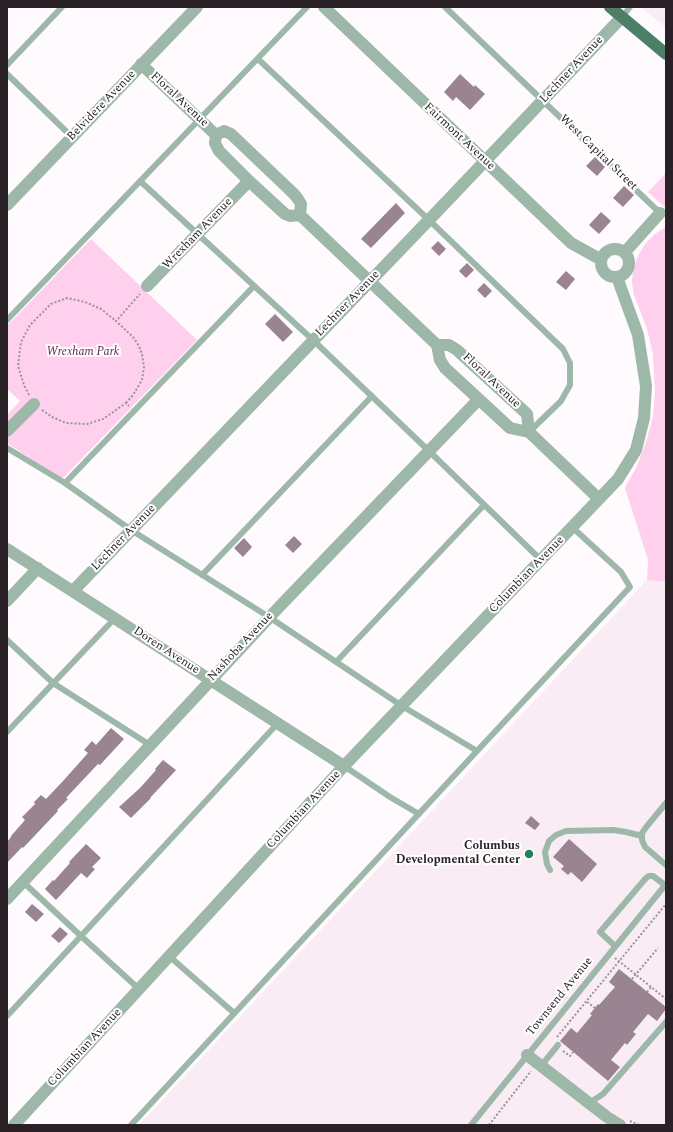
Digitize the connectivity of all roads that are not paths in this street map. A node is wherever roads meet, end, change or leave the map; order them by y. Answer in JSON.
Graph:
{"nodes":[{"id":1,"x":62,"y":7,"type":"edge"},
{"id":2,"x":197,"y":7,"type":"edge"},
{"id":3,"x":307,"y":7,"type":"edge"},
{"id":4,"x":324,"y":7,"type":"edge"},
{"id":5,"x":445,"y":7,"type":"edge"},
{"id":6,"x":610,"y":7,"type":"edge"},
{"id":7,"x":630,"y":7,"type":"edge"},
{"id":8,"x":622,"y":17,"type":"junction"},
{"id":9,"x":666,"y":54,"type":"edge"},
{"id":10,"x":258,"y":59,"type":"junction"},
{"id":11,"x":141,"y":64,"type":"junction"},
{"id":12,"x":7,"y":65,"type":"edge"},
{"id":13,"x":7,"y":74,"type":"edge"},
{"id":14,"x":543,"y":100,"type":"junction"},
{"id":15,"x":200,"y":120,"type":"junction"},
{"id":16,"x":216,"y":135,"type":"junction"},
{"id":17,"x":72,"y":137,"type":"junction"},
{"id":18,"x":485,"y":161,"type":"junction"},
{"id":19,"x":140,"y":181,"type":"junction"},
{"id":20,"x":249,"y":181,"type":"junction"},
{"id":21,"x":7,"y":205,"type":"edge"},
{"id":22,"x":660,"y":213,"type":"joint"},
{"id":23,"x":300,"y":215,"type":"junction"},
{"id":24,"x":429,"y":220,"type":"junction"},
{"id":25,"x":198,"y":234,"type":"junction"},
{"id":26,"x":625,"y":252,"type":"junction"},
{"id":27,"x":600,"y":259,"type":"junction"},
{"id":28,"x":617,"y":277,"type":"junction"},
{"id":29,"x":370,"y":281,"type":"junction"},
{"id":30,"x":148,"y":286,"type":"road end"},
{"id":31,"x":254,"y":286,"type":"junction"},
{"id":32,"x":7,"y":320,"type":"edge"},
{"id":33,"x":313,"y":340,"type":"junction"},
{"id":34,"x":437,"y":345,"type":"junction"},
{"id":35,"x":372,"y":396,"type":"junction"},
{"id":36,"x":479,"y":400,"type":"junction"},
{"id":37,"x":34,"y":404,"type":"road end"},
{"id":38,"x":7,"y":431,"type":"edge"},
{"id":39,"x":529,"y":432,"type":"junction"},
{"id":40,"x":7,"y":448,"type":"edge"},
{"id":41,"x":429,"y":451,"type":"junction"},
{"id":42,"x":65,"y":483,"type":"junction"},
{"id":43,"x":599,"y":499,"type":"junction"},
{"id":44,"x":484,"y":505,"type":"junction"},
{"id":45,"x":572,"y":527,"type":"junction"},
{"id":46,"x":132,"y":530,"type":"junction"},
{"id":47,"x":7,"y":548,"type":"edge"},
{"id":48,"x":540,"y":560,"type":"junction"},
{"id":49,"x":38,"y":568,"type":"junction"},
{"id":50,"x":202,"y":575,"type":"junction"},
{"id":51,"x":73,"y":591,"type":"junction"},
{"id":52,"x":7,"y":601,"type":"edge"},
{"id":53,"x":269,"y":617,"type":"junction"},
{"id":54,"x":115,"y":618,"type":"junction"},
{"id":55,"x":7,"y":640,"type":"edge"},
{"id":56,"x":336,"y":662,"type":"junction"},
{"id":57,"x":210,"y":679,"type":"junction"},
{"id":58,"x":53,"y":683,"type":"junction"},
{"id":59,"x":402,"y":706,"type":"junction"},
{"id":60,"x":278,"y":723,"type":"junction"},
{"id":61,"x":7,"y":732,"type":"edge"},
{"id":62,"x":150,"y":745,"type":"junction"},
{"id":63,"x":477,"y":751,"type":"junction"},
{"id":64,"x":344,"y":766,"type":"junction"},
{"id":65,"x":666,"y":803,"type":"edge"},
{"id":66,"x":419,"y":814,"type":"junction"},
{"id":67,"x":642,"y":836,"type":"junction"},
{"id":68,"x":666,"y":865,"type":"edge"},
{"id":69,"x":550,"y":870,"type":"dead end"},
{"id":70,"x":23,"y":882,"type":"junction"},
{"id":71,"x":665,"y":884,"type":"edge"},
{"id":72,"x":7,"y":899,"type":"edge"},
{"id":73,"x":80,"y":936,"type":"junction"},
{"id":74,"x":615,"y":946,"type":"junction"},
{"id":75,"x":169,"y":956,"type":"junction"},
{"id":76,"x":139,"y":989,"type":"junction"},
{"id":77,"x":234,"y":1013,"type":"junction"},
{"id":78,"x":7,"y":1016,"type":"edge"},
{"id":79,"x":666,"y":1022,"type":"edge"},
{"id":80,"x":556,"y":1043,"type":"road end"},
{"id":81,"x":526,"y":1056,"type":"junction"},
{"id":82,"x":539,"y":1065,"type":"junction"},
{"id":83,"x":589,"y":1103,"type":"junction"},
{"id":84,"x":14,"y":1125,"type":"edge"},
{"id":85,"x":131,"y":1125,"type":"edge"},
{"id":86,"x":470,"y":1125,"type":"edge"},
{"id":87,"x":620,"y":1125,"type":"edge"}],
"edges":[{"from":1,"to":12,"type":"lane"},
{"from":2,"to":11,"type":"street","name":"Belvidere Avenue"},
{"from":3,"to":10,"type":"lane"},
{"from":4,"to":18,"type":"street","name":"Fairmont Avenue"},
{"from":5,"to":14,"type":"lane","name":"West Capital Street"},
{"from":6,"to":8,"type":"main road"},
{"from":7,"to":8,"type":"lane"},
{"from":8,"to":9,"type":"main road"},
{"from":8,"to":14,"type":"street","name":"Lechner Avenue"},
{"from":10,"to":15,"type":"lane"},
{"from":10,"to":24,"type":"lane"},
{"from":11,"to":15,"type":"street","name":"Floral Avenue"},
{"from":11,"to":17,"type":"street","name":"Belvidere Avenue"},
{"from":13,"to":17,"type":"lane"},
{"from":14,"to":18,"type":"street","name":"Lechner Avenue"},
{"from":14,"to":22,"type":"lane","name":"West Capital Street"},
{"from":15,"to":16,"type":"street","name":"Floral Avenue"},
{"from":15,"to":19,"type":"lane"},
{"from":16,"to":20,"type":"street","name":"Floral Avenue"},
{"from":16,"to":23,"type":"street","name":"Floral Avenue"},
{"from":17,"to":21,"type":"street","name":"Belvidere Avenue"},
{"from":18,"to":24,"type":"street","name":"Lechner Avenue"},
{"from":18,"to":27,"type":"street","name":"Fairmont Avenue"},
{"from":19,"to":25,"type":"lane"},
{"from":19,"to":32,"type":"lane"},
{"from":20,"to":23,"type":"street","name":"Floral Avenue"},
{"from":20,"to":25,"type":"street","name":"Wrexham Avenue"},
{"from":22,"to":26,"type":"street","name":"West Capital Street"},
{"from":23,"to":29,"type":"street"},
{"from":24,"to":29,"type":"street","name":"Lechner Avenue"},
{"from":24,"to":39,"type":"lane"},
{"from":25,"to":30,"type":"street","name":"Wrexham Avenue"},
{"from":25,"to":31,"type":"lane"},
{"from":26,"to":27,"type":"street"},
{"from":26,"to":28,"type":"street"},
{"from":27,"to":28,"type":"street"},
{"from":28,"to":43,"type":"street"},
{"from":29,"to":33,"type":"street","name":"Lechner Avenue"},
{"from":29,"to":34,"type":"street"},
{"from":31,"to":33,"type":"lane"},
{"from":31,"to":42,"type":"lane"},
{"from":33,"to":35,"type":"lane"},
{"from":33,"to":46,"type":"street","name":"Lechner Avenue"},
{"from":34,"to":36,"type":"street","name":"Floral Avenue"},
{"from":34,"to":39,"type":"street","name":"Floral Avenue"},
{"from":35,"to":41,"type":"lane"},
{"from":35,"to":50,"type":"lane"},
{"from":36,"to":39,"type":"street","name":"Floral Avenue"},
{"from":36,"to":41,"type":"street","name":"Nashoba Avenue"},
{"from":37,"to":38,"type":"street"},
{"from":39,"to":43,"type":"street"},
{"from":40,"to":42,"type":"lane"},
{"from":41,"to":44,"type":"lane"},
{"from":41,"to":53,"type":"street","name":"Nashoba Avenue"},
{"from":42,"to":46,"type":"lane"},
{"from":43,"to":45,"type":"street","name":"Columbian Avenue"},
{"from":44,"to":48,"type":"lane"},
{"from":44,"to":56,"type":"lane"},
{"from":45,"to":48,"type":"street","name":"Columbian Avenue"},
{"from":45,"to":63,"type":"lane"},
{"from":46,"to":50,"type":"lane"},
{"from":46,"to":51,"type":"street","name":"Lechner Avenue"},
{"from":47,"to":49,"type":"street","name":"Doren Avenue"},
{"from":48,"to":59,"type":"street","name":"Columbian Avenue"},
{"from":49,"to":51,"type":"street","name":"Doren Avenue"},
{"from":49,"to":52,"type":"street"},
{"from":50,"to":53,"type":"lane"},
{"from":51,"to":54,"type":"street","name":"Doren Avenue"},
{"from":53,"to":56,"type":"lane"},
{"from":53,"to":57,"type":"street","name":"Nashoba Avenue"},
{"from":54,"to":57,"type":"street","name":"Doren Avenue"},
{"from":54,"to":58,"type":"lane"},
{"from":55,"to":58,"type":"lane"},
{"from":56,"to":59,"type":"lane"},
{"from":57,"to":60,"type":"street","name":"Doren Avenue"},
{"from":57,"to":62,"type":"street","name":"Nashoba Avenue"},
{"from":58,"to":61,"type":"lane"},
{"from":58,"to":62,"type":"lane"},
{"from":59,"to":63,"type":"lane"},
{"from":59,"to":64,"type":"street","name":"Columbian Avenue"},
{"from":60,"to":64,"type":"street","name":"Doren Avenue"},
{"from":60,"to":73,"type":"lane"},
{"from":62,"to":70,"type":"street","name":"Nashoba Avenue"},
{"from":63,"to":66,"type":"lane"},
{"from":64,"to":66,"type":"lane"},
{"from":64,"to":75,"type":"street","name":"Columbian Avenue"},
{"from":65,"to":67,"type":"lane"},
{"from":66,"to":77,"type":"lane"},
{"from":67,"to":68,"type":"lane"},
{"from":67,"to":69,"type":"lane"},
{"from":70,"to":72,"type":"street","name":"Nashoba Avenue"},
{"from":70,"to":73,"type":"lane"},
{"from":71,"to":74,"type":"lane","name":"Townsend Avenue"},
{"from":71,"to":74,"type":"lane"},
{"from":73,"to":76,"type":"lane"},
{"from":73,"to":78,"type":"lane"},
{"from":74,"to":81,"type":"lane","name":"Townsend Avenue"},
{"from":75,"to":76,"type":"street","name":"Columbian Avenue"},
{"from":75,"to":77,"type":"lane"},
{"from":76,"to":84,"type":"street","name":"Columbian Avenue"},
{"from":77,"to":85,"type":"lane"},
{"from":79,"to":83,"type":"lane"},
{"from":80,"to":82,"type":"lane"},
{"from":81,"to":82,"type":"street"},
{"from":81,"to":86,"type":"lane","name":"Townsend Avenue"},
{"from":82,"to":83,"type":"street"},
{"from":83,"to":87,"type":"street"}]}
